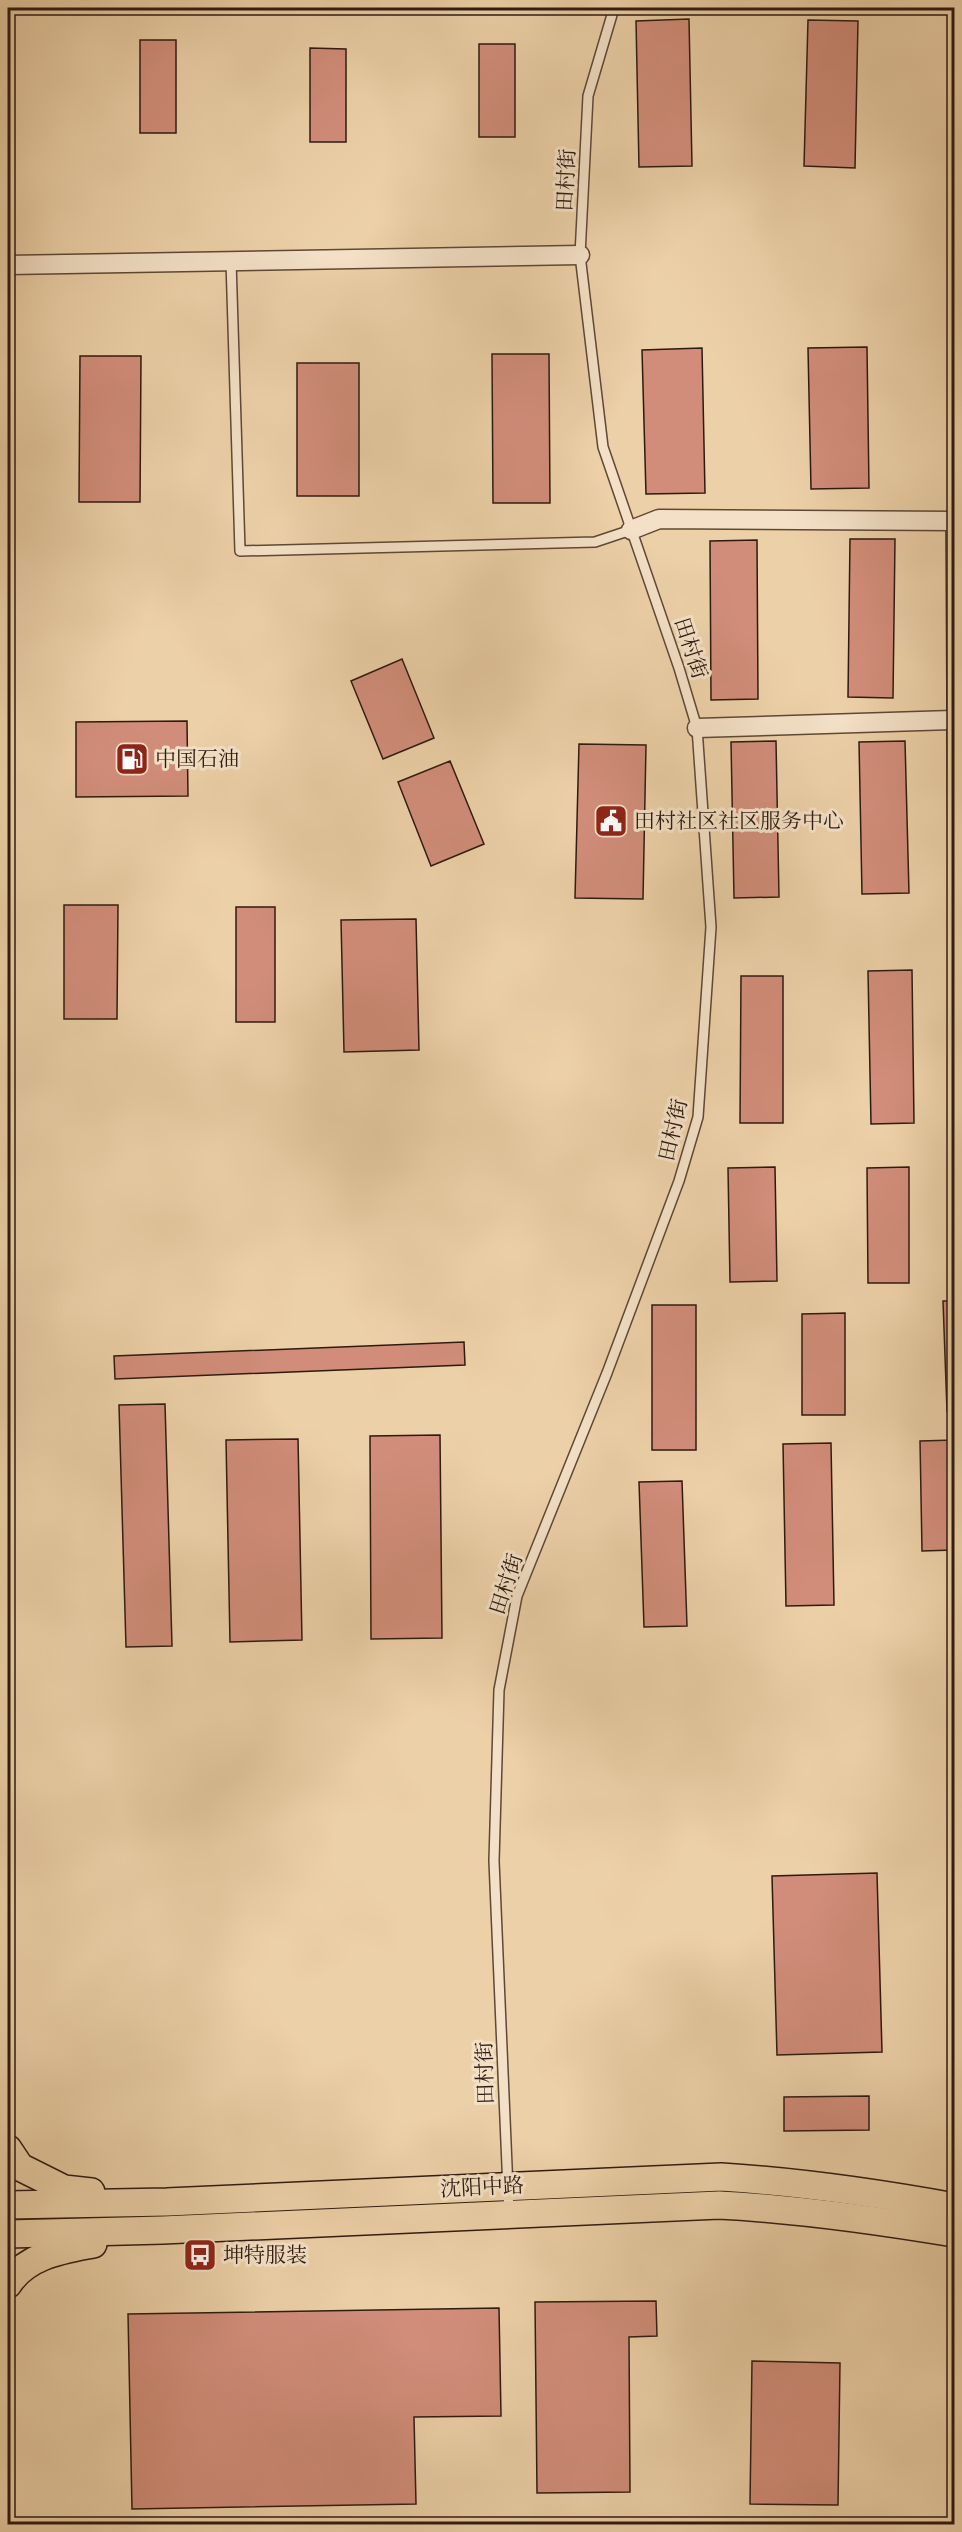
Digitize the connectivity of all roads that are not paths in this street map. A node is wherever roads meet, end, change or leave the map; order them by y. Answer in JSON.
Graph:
{"nodes":[{"id":1,"x":614,"y":8,"type":"edge"},
{"id":2,"x":580,"y":255,"type":"junction"},
{"id":3,"x":231,"y":261,"type":"junction"},
{"id":4,"x":8,"y":265,"type":"edge"},
{"id":5,"x":953,"y":521,"type":"edge"},
{"id":6,"x":631,"y":530,"type":"junction"},
{"id":7,"x":952,"y":720,"type":"junction"},
{"id":8,"x":697,"y":728,"type":"junction"},
{"id":9,"x":954,"y":1014,"type":"edge"},
{"id":10,"x":8,"y":2149,"type":"edge"},
{"id":11,"x":508,"y":2185,"type":"junction"},
{"id":12,"x":167,"y":2202,"type":"junction"},
{"id":13,"x":8,"y":2205,"type":"edge"},
{"id":14,"x":954,"y":2207,"type":"edge"},
{"id":15,"x":509,"y":2213,"type":"junction"},
{"id":16,"x":163,"y":2230,"type":"junction"},
{"id":17,"x":954,"y":2233,"type":"edge"},
{"id":18,"x":8,"y":2234,"type":"edge"},
{"id":19,"x":8,"y":2284,"type":"edge"}],
"edges":[{"from":1,"to":2,"type":"lane","name":"田村街"},
{"from":2,"to":3,"type":"street"},
{"from":2,"to":6,"type":"lane","name":"田村街"},
{"from":3,"to":4,"type":"street"},
{"from":3,"to":6,"type":"lane"},
{"from":5,"to":6,"type":"street"},
{"from":5,"to":7,"type":"lane"},
{"from":6,"to":8,"type":"lane","name":"田村街"},
{"from":7,"to":8,"type":"street"},
{"from":7,"to":9,"type":"lane"},
{"from":8,"to":11,"type":"lane","name":"田村街"},
{"from":10,"to":12,"type":"main road"},
{"from":11,"to":12,"type":"main road","name":"沈阳中路"},
{"from":11,"to":14,"type":"main road","name":"沈阳中路"},
{"from":11,"to":15,"type":"lane","name":"田村街"},
{"from":12,"to":13,"type":"main road","name":"沈阳中路"},
{"from":15,"to":16,"type":"main road"},
{"from":15,"to":17,"type":"main road"},
{"from":16,"to":18,"type":"main road"},
{"from":16,"to":19,"type":"main road"}]}
